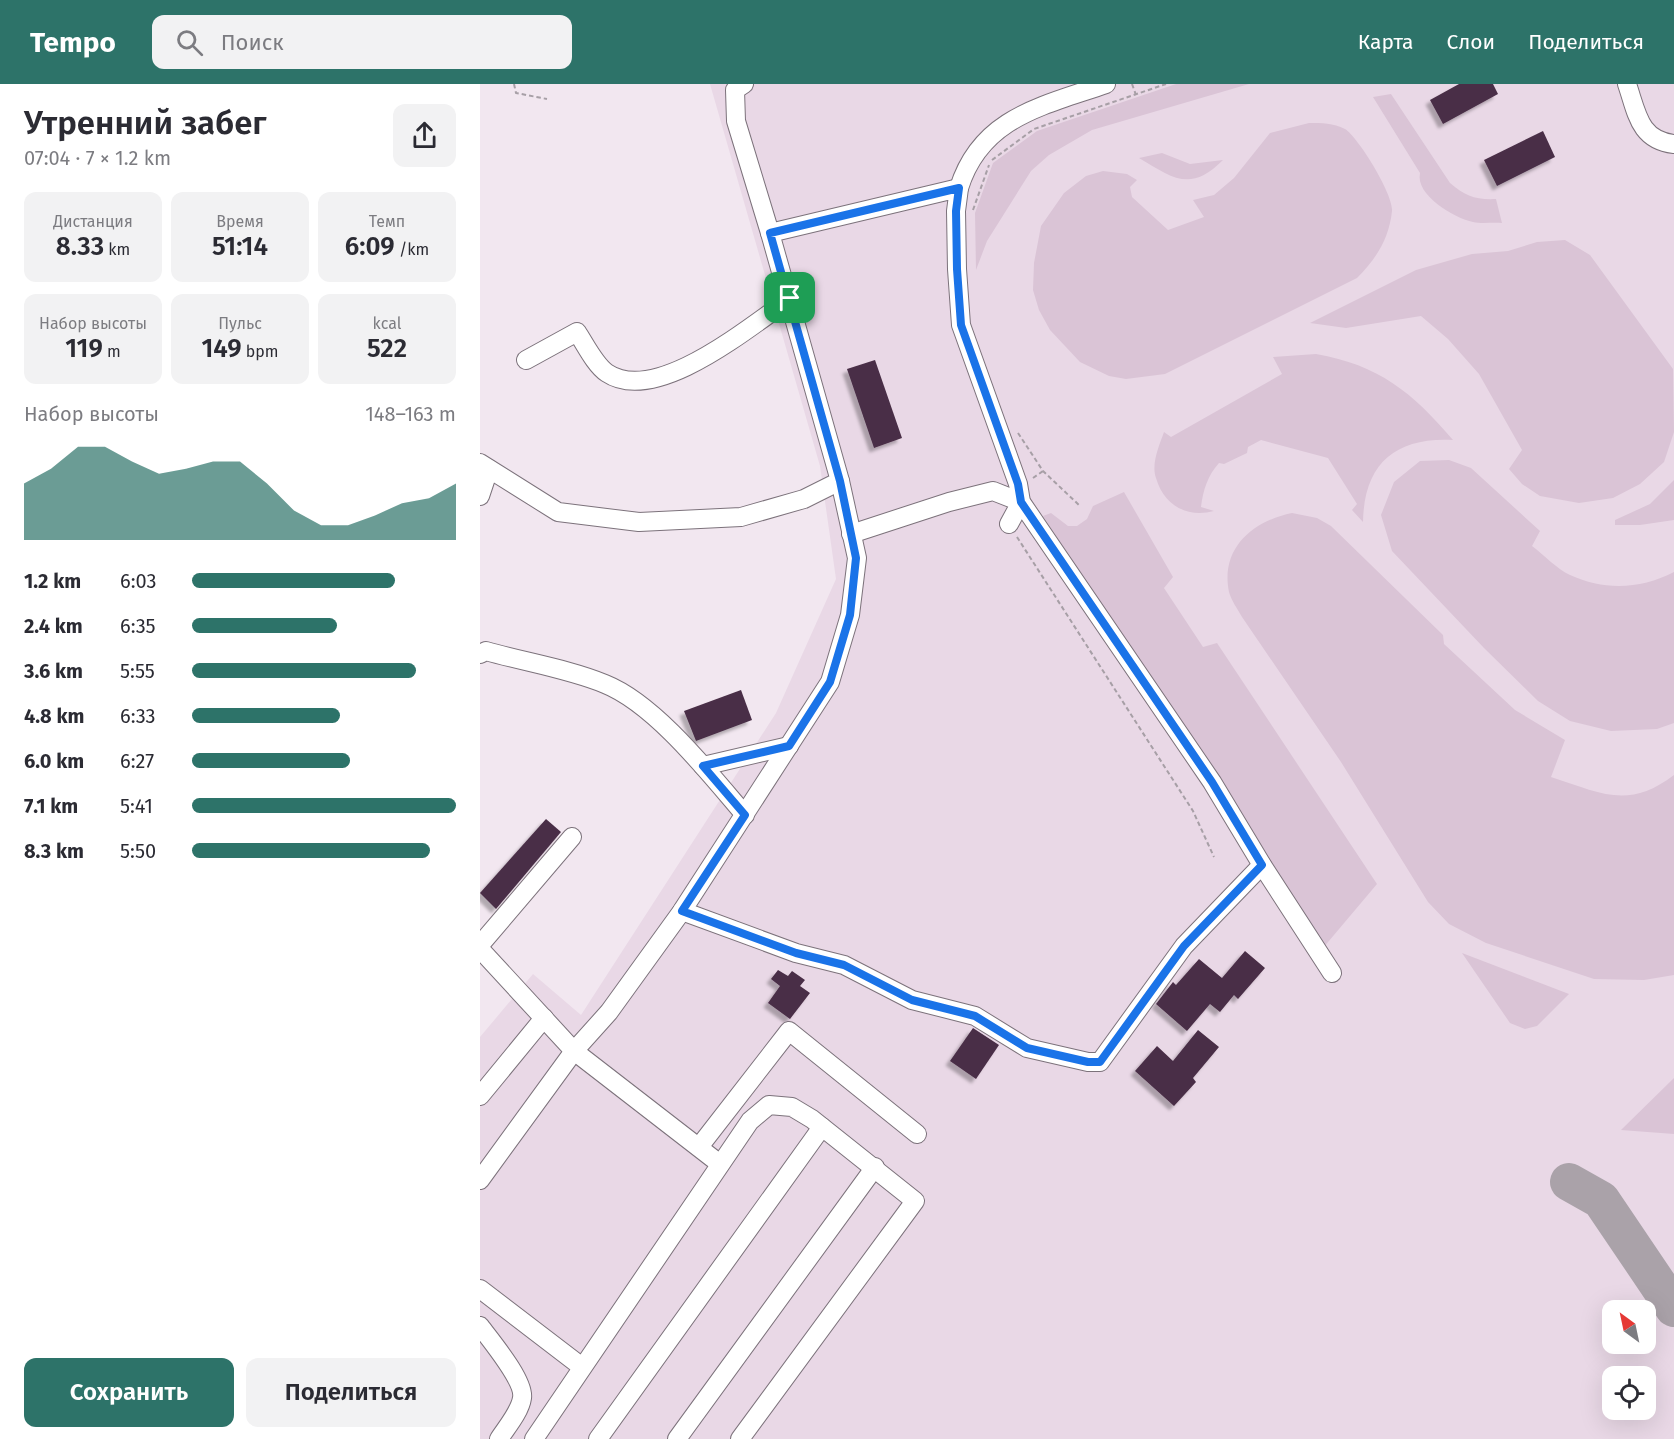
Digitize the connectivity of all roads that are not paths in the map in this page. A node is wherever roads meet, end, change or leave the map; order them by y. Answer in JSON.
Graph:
{"nodes":[{"id":1,"x":744,"y":84,"type":"edge"},
{"id":2,"x":1106,"y":84,"type":"edge"},
{"id":3,"x":1627,"y":84,"type":"edge"},
{"id":4,"x":1674,"y":144,"type":"edge"},
{"id":5,"x":959,"y":188,"type":"junction"},
{"id":6,"x":770,"y":233,"type":"junction"},
{"id":7,"x":790,"y":298,"type":"junction"},
{"id":8,"x":526,"y":360,"type":"dead end"},
{"id":9,"x":484,"y":466,"type":"edge"},
{"id":10,"x":840,"y":481,"type":"junction"},
{"id":11,"x":480,"y":496,"type":"edge"},
{"id":12,"x":1021,"y":502,"type":"junction"},
{"id":13,"x":1009,"y":524,"type":"road end"},
{"id":14,"x":852,"y":534,"type":"junction"},
{"id":15,"x":480,"y":654,"type":"edge"},
{"id":16,"x":789,"y":746,"type":"junction"},
{"id":17,"x":703,"y":766,"type":"junction"},
{"id":18,"x":745,"y":815,"type":"junction"},
{"id":19,"x":572,"y":837,"type":"dead end"},
{"id":20,"x":1262,"y":865,"type":"junction"},
{"id":21,"x":682,"y":911,"type":"junction"},
{"id":22,"x":480,"y":947,"type":"edge"},
{"id":23,"x":1332,"y":973,"type":"dead end"},
{"id":24,"x":544,"y":1018,"type":"junction"},
{"id":25,"x":574,"y":1051,"type":"junction"},
{"id":26,"x":480,"y":1096,"type":"edge"},
{"id":27,"x":822,"y":1127,"type":"junction"},
{"id":28,"x":918,"y":1134,"type":"dead end"},
{"id":29,"x":699,"y":1147,"type":"junction"},
{"id":30,"x":720,"y":1164,"type":"junction"},
{"id":31,"x":874,"y":1167,"type":"junction"},
{"id":32,"x":480,"y":1180,"type":"edge"},
{"id":33,"x":480,"y":1288,"type":"edge"},
{"id":34,"x":480,"y":1326,"type":"edge"},
{"id":35,"x":582,"y":1367,"type":"junction"},
{"id":36,"x":499,"y":1439,"type":"edge"},
{"id":37,"x":534,"y":1439,"type":"edge"},
{"id":38,"x":598,"y":1439,"type":"edge"},
{"id":39,"x":677,"y":1439,"type":"edge"},
{"id":40,"x":740,"y":1439,"type":"edge"}],
"edges":[{"from":1,"to":6,"type":"lane"},
{"from":2,"to":5,"type":"lane"},
{"from":3,"to":4,"type":"lane"},
{"from":5,"to":6,"type":"lane"},
{"from":5,"to":12,"type":"lane"},
{"from":6,"to":7,"type":"lane"},
{"from":7,"to":8,"type":"lane"},
{"from":7,"to":10,"type":"lane"},
{"from":9,"to":10,"type":"lane"},
{"from":9,"to":11,"type":"lane"},
{"from":10,"to":14,"type":"lane"},
{"from":12,"to":13,"type":"lane"},
{"from":12,"to":14,"type":"lane"},
{"from":12,"to":20,"type":"lane"},
{"from":14,"to":16,"type":"lane"},
{"from":15,"to":17,"type":"lane"},
{"from":16,"to":17,"type":"lane"},
{"from":16,"to":18,"type":"lane"},
{"from":17,"to":18,"type":"lane"},
{"from":18,"to":21,"type":"lane"},
{"from":19,"to":22,"type":"lane"},
{"from":20,"to":21,"type":"lane"},
{"from":20,"to":23,"type":"lane"},
{"from":21,"to":25,"type":"lane"},
{"from":22,"to":24,"type":"lane"},
{"from":24,"to":25,"type":"lane"},
{"from":24,"to":26,"type":"lane"},
{"from":25,"to":29,"type":"lane"},
{"from":25,"to":32,"type":"lane"},
{"from":27,"to":30,"type":"lane"},
{"from":27,"to":31,"type":"lane"},
{"from":27,"to":38,"type":"lane"},
{"from":28,"to":29,"type":"lane"},
{"from":29,"to":30,"type":"lane"},
{"from":30,"to":35,"type":"lane"},
{"from":31,"to":39,"type":"lane"},
{"from":31,"to":40,"type":"lane"},
{"from":33,"to":35,"type":"lane"},
{"from":34,"to":36,"type":"lane"},
{"from":35,"to":37,"type":"lane"}]}
